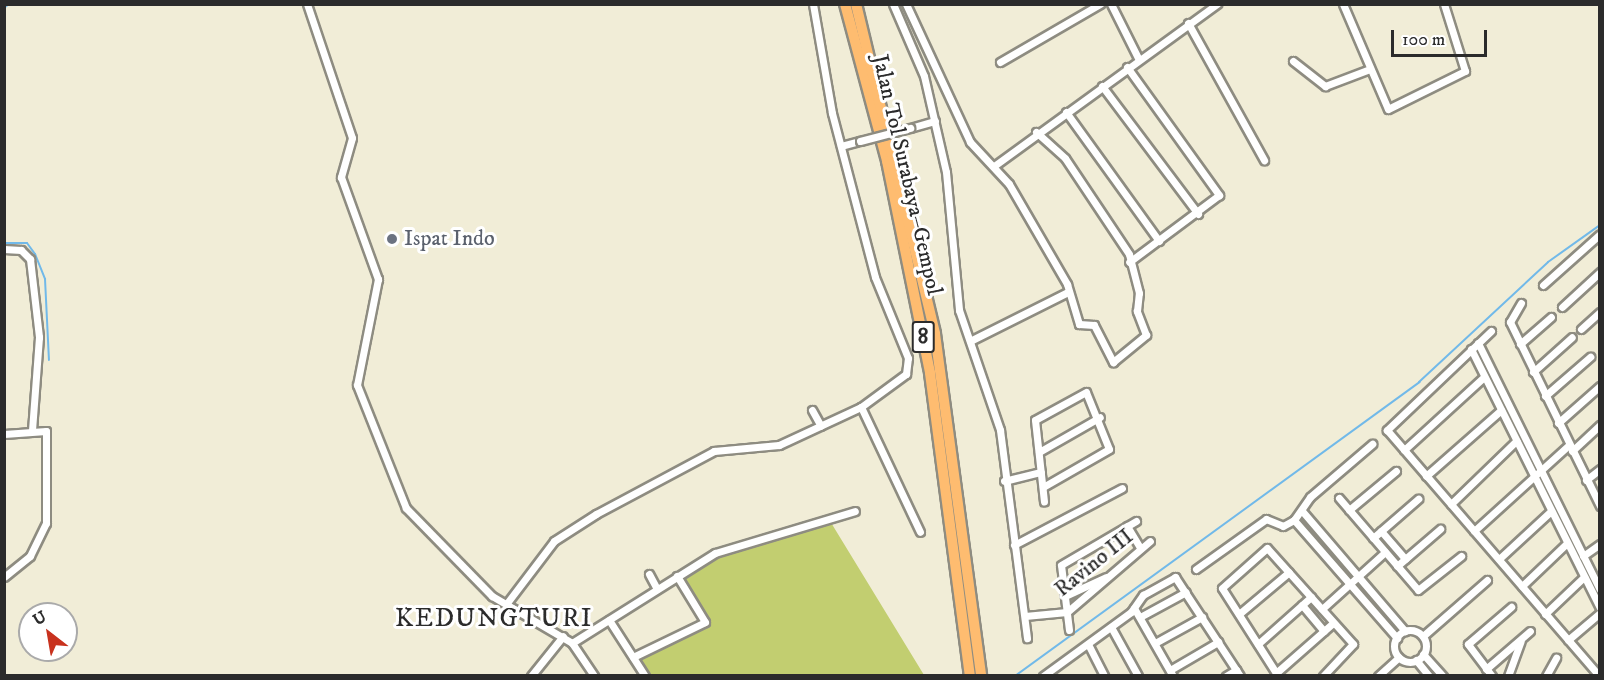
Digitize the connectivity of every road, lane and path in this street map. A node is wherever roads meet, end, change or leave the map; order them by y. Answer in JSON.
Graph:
{"nodes":[{"id":1,"x":307,"y":4,"type":"edge"},
{"id":2,"x":813,"y":4,"type":"edge"},
{"id":3,"x":845,"y":4,"type":"edge"},
{"id":4,"x":856,"y":4,"type":"edge"},
{"id":5,"x":893,"y":4,"type":"edge"},
{"id":6,"x":906,"y":4,"type":"edge"},
{"id":7,"x":1100,"y":4,"type":"edge"},
{"id":8,"x":1111,"y":4,"type":"edge"},
{"id":9,"x":1216,"y":4,"type":"edge"},
{"id":10,"x":1343,"y":4,"type":"edge"},
{"id":11,"x":1444,"y":4,"type":"edge"},
{"id":12,"x":1188,"y":23,"type":"junction"},
{"id":13,"x":1138,"y":58,"type":"junction"},
{"id":14,"x":1293,"y":61,"type":"dead end"},
{"id":15,"x":1000,"y":63,"type":"dead end"},
{"id":16,"x":1127,"y":67,"type":"junction"},
{"id":17,"x":1370,"y":69,"type":"junction"},
{"id":18,"x":1102,"y":86,"type":"junction"},
{"id":19,"x":1066,"y":112,"type":"junction"},
{"id":20,"x":935,"y":121,"type":"junction"},
{"id":21,"x":1036,"y":132,"type":"junction"},
{"id":22,"x":841,"y":146,"type":"junction"},
{"id":23,"x":1264,"y":160,"type":"dead end"},
{"id":24,"x":994,"y":166,"type":"junction"},
{"id":25,"x":1198,"y":214,"type":"junction"},
{"id":26,"x":1599,"y":234,"type":"edge"},
{"id":27,"x":1159,"y":242,"type":"junction"},
{"id":28,"x":4,"y":249,"type":"edge"},
{"id":29,"x":1129,"y":262,"type":"junction"},
{"id":30,"x":1599,"y":272,"type":"edge"},
{"id":31,"x":1543,"y":285,"type":"dead end"},
{"id":32,"x":1068,"y":292,"type":"junction"},
{"id":33,"x":1521,"y":303,"type":"dead end"},
{"id":34,"x":1562,"y":307,"type":"dead end"},
{"id":35,"x":1599,"y":312,"type":"edge"},
{"id":36,"x":1551,"y":317,"type":"dead end"},
{"id":37,"x":1581,"y":329,"type":"dead end"},
{"id":38,"x":1491,"y":331,"type":"dead end"},
{"id":39,"x":1572,"y":337,"type":"dead end"},
{"id":40,"x":970,"y":341,"type":"junction"},
{"id":41,"x":1478,"y":343,"type":"junction"},
{"id":42,"x":1520,"y":344,"type":"junction"},
{"id":43,"x":1471,"y":349,"type":"junction"},
{"id":44,"x":1590,"y":357,"type":"dead end"},
{"id":45,"x":1533,"y":372,"type":"junction"},
{"id":46,"x":1484,"y":377,"type":"junction"},
{"id":47,"x":1599,"y":386,"type":"edge"},
{"id":48,"x":1545,"y":396,"type":"junction"},
{"id":49,"x":861,"y":407,"type":"junction"},
{"id":50,"x":812,"y":410,"type":"dead end"},
{"id":51,"x":1501,"y":410,"type":"junction"},
{"id":52,"x":1100,"y":417,"type":"junction"},
{"id":53,"x":1558,"y":423,"type":"junction"},
{"id":54,"x":1599,"y":425,"type":"edge"},
{"id":55,"x":821,"y":426,"type":"junction"},
{"id":56,"x":36,"y":430,"type":"junction"},
{"id":57,"x":4,"y":434,"type":"edge"},
{"id":58,"x":1516,"y":441,"type":"junction"},
{"id":59,"x":1372,"y":444,"type":"dead end"},
{"id":60,"x":1570,"y":448,"type":"junction"},
{"id":61,"x":1404,"y":450,"type":"junction"},
{"id":62,"x":1039,"y":452,"type":"junction"},
{"id":63,"x":1540,"y":469,"type":"junction"},
{"id":64,"x":1599,"y":469,"type":"edge"},
{"id":65,"x":1396,"y":471,"type":"dead end"},
{"id":66,"x":1041,"y":472,"type":"junction"},
{"id":67,"x":1533,"y":475,"type":"junction"},
{"id":68,"x":1426,"y":476,"type":"junction"},
{"id":69,"x":1586,"y":480,"type":"junction"},
{"id":70,"x":1004,"y":481,"type":"junction"},
{"id":71,"x":1043,"y":487,"type":"junction"},
{"id":72,"x":1122,"y":488,"type":"dead end"},
{"id":73,"x":1339,"y":498,"type":"dead end"},
{"id":74,"x":1418,"y":499,"type":"dead end"},
{"id":75,"x":1044,"y":502,"type":"dead end"},
{"id":76,"x":1451,"y":504,"type":"junction"},
{"id":77,"x":1599,"y":506,"type":"edge"},
{"id":78,"x":1349,"y":510,"type":"junction"},
{"id":79,"x":1551,"y":511,"type":"junction"},
{"id":80,"x":855,"y":512,"type":"dead end"},
{"id":81,"x":1303,"y":512,"type":"junction"},
{"id":82,"x":1294,"y":520,"type":"junction"},
{"id":83,"x":1136,"y":521,"type":"dead end"},
{"id":84,"x":1127,"y":526,"type":"junction"},
{"id":85,"x":1440,"y":529,"type":"dead end"},
{"id":86,"x":1381,"y":531,"type":"junction"},
{"id":87,"x":1474,"y":531,"type":"junction"},
{"id":88,"x":920,"y":532,"type":"dead end"},
{"id":89,"x":1373,"y":538,"type":"junction"},
{"id":90,"x":1150,"y":541,"type":"dead end"},
{"id":91,"x":1567,"y":543,"type":"junction"},
{"id":92,"x":1599,"y":544,"type":"edge"},
{"id":93,"x":1014,"y":545,"type":"junction"},
{"id":94,"x":1140,"y":548,"type":"junction"},
{"id":95,"x":1385,"y":552,"type":"junction"},
{"id":96,"x":1461,"y":556,"type":"dead end"},
{"id":97,"x":1583,"y":556,"type":"junction"},
{"id":98,"x":1404,"y":559,"type":"junction"},
{"id":99,"x":1499,"y":559,"type":"junction"},
{"id":100,"x":1397,"y":566,"type":"junction"},
{"id":101,"x":1196,"y":569,"type":"dead end"},
{"id":102,"x":1289,"y":572,"type":"junction"},
{"id":103,"x":650,"y":574,"type":"dead end"},
{"id":104,"x":1109,"y":575,"type":"junction"},
{"id":105,"x":677,"y":576,"type":"junction"},
{"id":106,"x":1358,"y":576,"type":"junction"},
{"id":107,"x":4,"y":577,"type":"edge"},
{"id":108,"x":1584,"y":577,"type":"junction"},
{"id":109,"x":1487,"y":580,"type":"dead end"},
{"id":110,"x":1349,"y":584,"type":"junction"},
{"id":111,"x":1522,"y":586,"type":"junction"},
{"id":112,"x":657,"y":589,"type":"junction"},
{"id":113,"x":1599,"y":590,"type":"edge"},
{"id":114,"x":1186,"y":592,"type":"junction"},
{"id":115,"x":1065,"y":596,"type":"junction"},
{"id":116,"x":1311,"y":597,"type":"junction"},
{"id":117,"x":507,"y":603,"type":"junction"},
{"id":118,"x":1302,"y":605,"type":"junction"},
{"id":119,"x":1511,"y":607,"type":"dead end"},
{"id":120,"x":1134,"y":608,"type":"junction"},
{"id":121,"x":1599,"y":608,"type":"edge"},
{"id":122,"x":1322,"y":609,"type":"junction"},
{"id":123,"x":1067,"y":612,"type":"junction"},
{"id":124,"x":1599,"y":613,"type":"edge"},
{"id":125,"x":1239,"y":614,"type":"junction"},
{"id":126,"x":1545,"y":614,"type":"junction"},
{"id":127,"x":1025,"y":616,"type":"junction"},
{"id":128,"x":1140,"y":617,"type":"junction"},
{"id":129,"x":1202,"y":617,"type":"junction"},
{"id":130,"x":609,"y":620,"type":"junction"},
{"id":131,"x":1333,"y":623,"type":"junction"},
{"id":132,"x":1112,"y":627,"type":"junction"},
{"id":133,"x":1070,"y":630,"type":"dead end"},
{"id":134,"x":1405,"y":631,"type":"junction"},
{"id":135,"x":1530,"y":631,"type":"dead end"},
{"id":136,"x":1324,"y":632,"type":"junction"},
{"id":137,"x":563,"y":636,"type":"junction"},
{"id":138,"x":1423,"y":636,"type":"junction"},
{"id":139,"x":1027,"y":638,"type":"dead end"},
{"id":140,"x":1397,"y":638,"type":"junction"},
{"id":141,"x":1568,"y":640,"type":"junction"},
{"id":142,"x":1521,"y":641,"type":"junction"},
{"id":143,"x":1218,"y":642,"type":"junction"},
{"id":144,"x":573,"y":643,"type":"junction"},
{"id":145,"x":1155,"y":643,"type":"junction"},
{"id":146,"x":1088,"y":644,"type":"junction"},
{"id":147,"x":1258,"y":644,"type":"junction"},
{"id":148,"x":1423,"y":654,"type":"junction"},
{"id":149,"x":633,"y":657,"type":"junction"},
{"id":150,"x":1399,"y":657,"type":"junction"},
{"id":151,"x":1556,"y":658,"type":"dead end"},
{"id":152,"x":1416,"y":660,"type":"junction"},
{"id":153,"x":1486,"y":669,"type":"junction"},
{"id":154,"x":1172,"y":673,"type":"edge"},
{"id":155,"x":1238,"y":673,"type":"edge"},
{"id":156,"x":1277,"y":674,"type":"edge"},
{"id":157,"x":531,"y":675,"type":"edge"},
{"id":158,"x":594,"y":675,"type":"edge"},
{"id":159,"x":645,"y":675,"type":"edge"},
{"id":160,"x":970,"y":675,"type":"edge"},
{"id":161,"x":981,"y":675,"type":"edge"},
{"id":162,"x":1045,"y":675,"type":"edge"},
{"id":163,"x":1104,"y":675,"type":"edge"},
{"id":164,"x":1138,"y":675,"type":"edge"},
{"id":165,"x":1226,"y":675,"type":"edge"},
{"id":166,"x":1323,"y":675,"type":"edge"},
{"id":167,"x":1378,"y":675,"type":"edge"},
{"id":168,"x":1429,"y":675,"type":"edge"},
{"id":169,"x":1443,"y":675,"type":"edge"},
{"id":170,"x":1492,"y":675,"type":"edge"},
{"id":171,"x":1508,"y":675,"type":"edge"},
{"id":172,"x":1546,"y":675,"type":"edge"},
{"id":173,"x":1599,"y":675,"type":"edge"}],
"edges":[{"from":1,"to":117,"type":"street"},
{"from":2,"to":22,"type":"street"},
{"from":3,"to":160,"type":"highway","name":"Jalan Tol Surabaya–Gempol","number":"8"},
{"from":4,"to":161,"type":"highway","name":"Jalan Tol Surabaya–Gempol","number":"8"},
{"from":5,"to":20,"type":"street"},
{"from":6,"to":24,"type":"street"},
{"from":7,"to":15,"type":"street"},
{"from":8,"to":13,"type":"street"},
{"from":9,"to":12,"type":"street"},
{"from":10,"to":17,"type":"street"},
{"from":11,"to":17,"type":"street"},
{"from":12,"to":13,"type":"street"},
{"from":12,"to":23,"type":"street"},
{"from":13,"to":16,"type":"street"},
{"from":14,"to":17,"type":"street"},
{"from":16,"to":18,"type":"street"},
{"from":16,"to":25,"type":"street"},
{"from":18,"to":19,"type":"street"},
{"from":18,"to":25,"type":"street"},
{"from":19,"to":21,"type":"street"},
{"from":19,"to":27,"type":"street"},
{"from":20,"to":22,"type":"street","bridge":true},
{"from":20,"to":40,"type":"street"},
{"from":21,"to":24,"type":"street"},
{"from":21,"to":29,"type":"street"},
{"from":22,"to":49,"type":"street"},
{"from":24,"to":32,"type":"street"},
{"from":25,"to":27,"type":"street"},
{"from":26,"to":31,"type":"street"},
{"from":27,"to":29,"type":"street"},
{"from":28,"to":56,"type":"street"},
{"from":29,"to":32,"type":"street"},
{"from":30,"to":34,"type":"street"},
{"from":32,"to":40,"type":"street"},
{"from":33,"to":42,"type":"street"},
{"from":35,"to":37,"type":"street"},
{"from":36,"to":42,"type":"street"},
{"from":38,"to":41,"type":"street"},
{"from":39,"to":45,"type":"street"},
{"from":40,"to":70,"type":"street"},
{"from":41,"to":43,"type":"street"},
{"from":41,"to":63,"type":"street"},
{"from":42,"to":45,"type":"street"},
{"from":43,"to":46,"type":"street"},
{"from":43,"to":61,"type":"street"},
{"from":44,"to":48,"type":"street"},
{"from":45,"to":48,"type":"street"},
{"from":46,"to":51,"type":"street"},
{"from":46,"to":61,"type":"street"},
{"from":47,"to":53,"type":"street"},
{"from":48,"to":53,"type":"street"},
{"from":49,"to":55,"type":"street"},
{"from":49,"to":88,"type":"street"},
{"from":50,"to":55,"type":"street"},
{"from":51,"to":58,"type":"street"},
{"from":51,"to":68,"type":"street"},
{"from":52,"to":62,"type":"street"},
{"from":52,"to":62,"type":"street"},
{"from":52,"to":71,"type":"street"},
{"from":53,"to":60,"type":"street"},
{"from":54,"to":60,"type":"street"},
{"from":55,"to":117,"type":"street"},
{"from":56,"to":57,"type":"street"},
{"from":56,"to":107,"type":"street"},
{"from":58,"to":67,"type":"street"},
{"from":58,"to":76,"type":"street"},
{"from":59,"to":81,"type":"street"},
{"from":60,"to":63,"type":"street"},
{"from":60,"to":69,"type":"street"},
{"from":61,"to":68,"type":"street"},
{"from":62,"to":66,"type":"street"},
{"from":63,"to":67,"type":"street"},
{"from":63,"to":97,"type":"street"},
{"from":64,"to":69,"type":"street"},
{"from":65,"to":78,"type":"street"},
{"from":66,"to":70,"type":"street"},
{"from":66,"to":71,"type":"street"},
{"from":67,"to":79,"type":"street"},
{"from":67,"to":87,"type":"street"},
{"from":68,"to":76,"type":"street"},
{"from":69,"to":77,"type":"street"},
{"from":70,"to":93,"type":"street"},
{"from":71,"to":75,"type":"street"},
{"from":72,"to":93,"type":"street"},
{"from":73,"to":78,"type":"street"},
{"from":74,"to":86,"type":"street"},
{"from":76,"to":87,"type":"street"},
{"from":78,"to":89,"type":"street"},
{"from":79,"to":91,"type":"street"},
{"from":79,"to":99,"type":"street"},
{"from":80,"to":105,"type":"street"},
{"from":81,"to":82,"type":"street"},
{"from":81,"to":106,"type":"street"},
{"from":82,"to":101,"type":"street"},
{"from":82,"to":110,"type":"street"},
{"from":83,"to":84,"type":"street"},
{"from":84,"to":94,"type":"street"},
{"from":84,"to":115,"type":"street"},
{"from":85,"to":98,"type":"street"},
{"from":86,"to":89,"type":"street"},
{"from":86,"to":98,"type":"street"},
{"from":87,"to":99,"type":"street"},
{"from":89,"to":95,"type":"street"},
{"from":90,"to":94,"type":"street","name":"Ravino III"},
{"from":91,"to":108,"type":"street"},
{"from":91,"to":111,"type":"street"},
{"from":92,"to":97,"type":"street"},
{"from":93,"to":127,"type":"street"},
{"from":94,"to":104,"type":"street","name":"Ravino III"},
{"from":95,"to":100,"type":"street"},
{"from":95,"to":106,"type":"street"},
{"from":96,"to":100,"type":"street"},
{"from":97,"to":113,"type":"street"},
{"from":98,"to":100,"type":"street"},
{"from":99,"to":111,"type":"street"},
{"from":102,"to":116,"type":"street"},
{"from":102,"to":125,"type":"street"},
{"from":102,"to":125,"type":"street"},
{"from":103,"to":112,"type":"street"},
{"from":104,"to":115,"type":"street"},
{"from":104,"to":123,"type":"street","name":"Ravino III"},
{"from":105,"to":112,"type":"street"},
{"from":105,"to":149,"type":"street"},
{"from":106,"to":110,"type":"street"},
{"from":106,"to":134,"type":"street"},
{"from":108,"to":121,"type":"street"},
{"from":108,"to":126,"type":"street"},
{"from":109,"to":138,"type":"street"},
{"from":110,"to":122,"type":"street"},
{"from":110,"to":140,"type":"street"},
{"from":111,"to":126,"type":"street"},
{"from":112,"to":130,"type":"street"},
{"from":114,"to":120,"type":"street"},
{"from":114,"to":128,"type":"street"},
{"from":114,"to":129,"type":"street"},
{"from":115,"to":123,"type":"street"},
{"from":116,"to":118,"type":"street"},
{"from":116,"to":122,"type":"street"},
{"from":117,"to":137,"type":"street"},
{"from":118,"to":136,"type":"street"},
{"from":118,"to":147,"type":"street"},
{"from":119,"to":153,"type":"street"},
{"from":120,"to":128,"type":"street"},
{"from":120,"to":132,"type":"street"},
{"from":122,"to":131,"type":"street"},
{"from":123,"to":127,"type":"street","name":"Ravino III"},
{"from":123,"to":133,"type":"street"},
{"from":124,"to":141,"type":"street"},
{"from":125,"to":147,"type":"street"},
{"from":126,"to":141,"type":"street"},
{"from":127,"to":139,"type":"street"},
{"from":128,"to":145,"type":"street"},
{"from":129,"to":143,"type":"street"},
{"from":129,"to":145,"type":"street"},
{"from":130,"to":144,"type":"street"},
{"from":130,"to":149,"type":"street"},
{"from":131,"to":136,"type":"street"},
{"from":131,"to":166,"type":"street"},
{"from":132,"to":146,"type":"street"},
{"from":132,"to":164,"type":"street"},
{"from":134,"to":138,"type":"street"},
{"from":134,"to":140,"type":"street"},
{"from":135,"to":142,"type":"street"},
{"from":136,"to":156,"type":"street"},
{"from":137,"to":144,"type":"street"},
{"from":137,"to":157,"type":"street"},
{"from":138,"to":148,"type":"street"},
{"from":140,"to":150,"type":"street"},
{"from":141,"to":173,"type":"street"},
{"from":142,"to":153,"type":"street"},
{"from":142,"to":171,"type":"street"},
{"from":143,"to":154,"type":"street"},
{"from":143,"to":155,"type":"street"},
{"from":144,"to":158,"type":"street"},
{"from":145,"to":154,"type":"street"},
{"from":146,"to":162,"type":"street"},
{"from":146,"to":163,"type":"street"},
{"from":147,"to":156,"type":"street"},
{"from":148,"to":152,"type":"street"},
{"from":148,"to":169,"type":"street"},
{"from":149,"to":159,"type":"street"},
{"from":150,"to":152,"type":"street"},
{"from":150,"to":167,"type":"street"},
{"from":151,"to":172,"type":"street"},
{"from":152,"to":168,"type":"street"},
{"from":153,"to":170,"type":"street"},
{"from":155,"to":165,"type":"street"}]}
